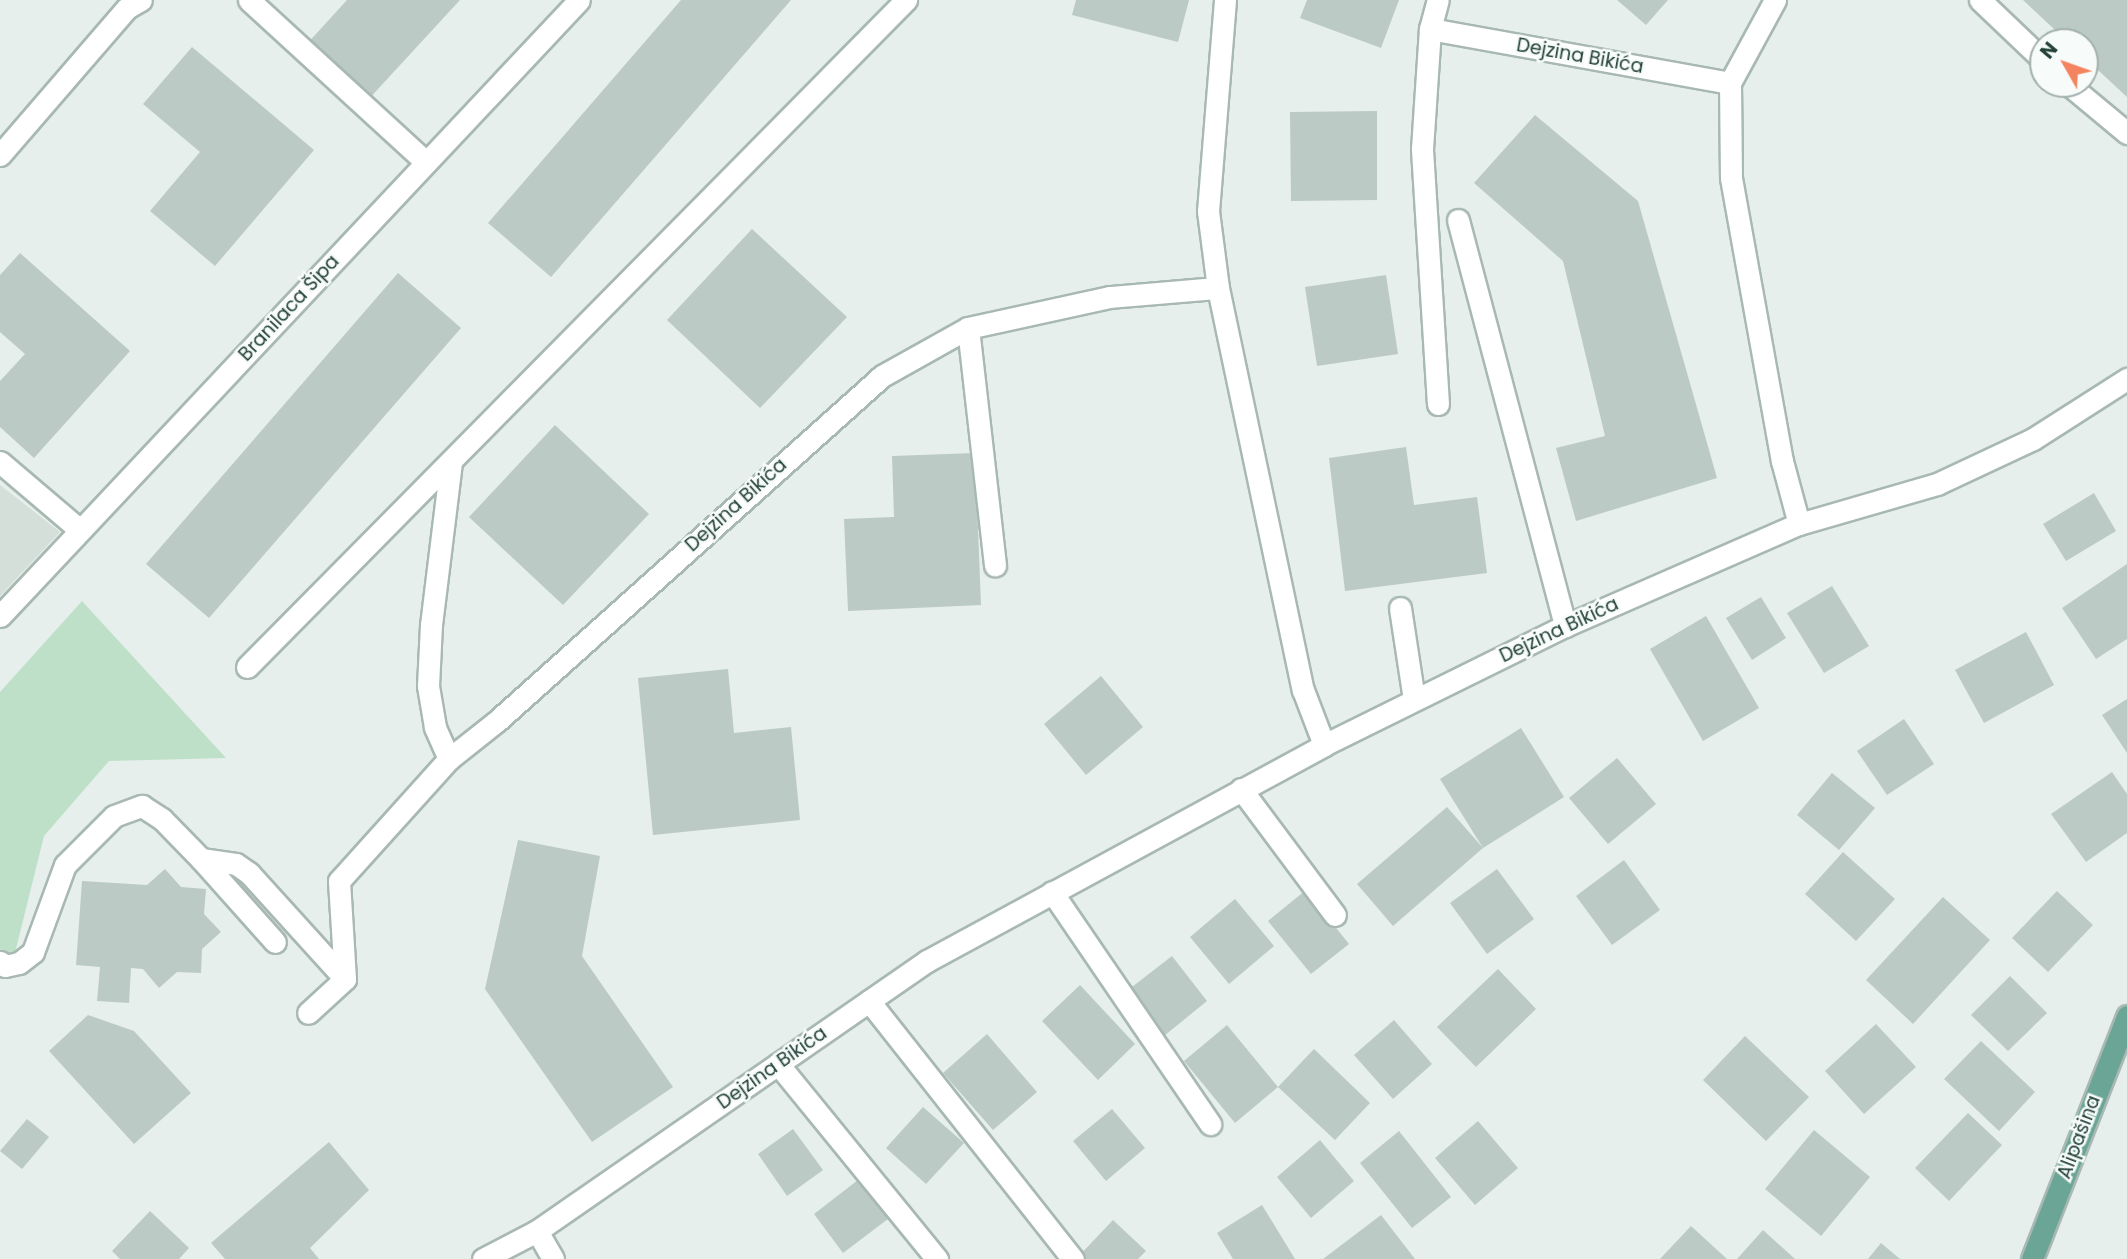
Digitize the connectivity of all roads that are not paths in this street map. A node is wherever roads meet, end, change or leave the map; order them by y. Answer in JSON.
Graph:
{"nodes":[{"id":1,"x":141,"y":0,"type":"edge"},
{"id":2,"x":249,"y":0,"type":"edge"},
{"id":3,"x":579,"y":0,"type":"edge"},
{"id":4,"x":906,"y":0,"type":"edge"},
{"id":5,"x":1225,"y":0,"type":"edge"},
{"id":6,"x":1438,"y":0,"type":"edge"},
{"id":7,"x":1775,"y":0,"type":"edge"},
{"id":8,"x":1980,"y":0,"type":"edge"},
{"id":9,"x":1430,"y":29,"type":"junction"},
{"id":10,"x":2029,"y":47,"type":"edge"},
{"id":11,"x":1730,"y":83,"type":"junction"},
{"id":12,"x":2085,"y":98,"type":"edge"},
{"id":13,"x":2127,"y":133,"type":"edge"},
{"id":14,"x":0,"y":155,"type":"edge"},
{"id":15,"x":426,"y":162,"type":"junction"},
{"id":16,"x":1458,"y":220,"type":"dead end"},
{"id":17,"x":1218,"y":288,"type":"junction"},
{"id":18,"x":968,"y":328,"type":"junction"},
{"id":19,"x":2124,"y":383,"type":"edge"},
{"id":20,"x":1438,"y":404,"type":"dead end"},
{"id":21,"x":0,"y":462,"type":"edge"},
{"id":22,"x":451,"y":462,"type":"junction"},
{"id":23,"x":1799,"y":524,"type":"junction"},
{"id":24,"x":80,"y":530,"type":"junction"},
{"id":25,"x":995,"y":565,"type":"dead end"},
{"id":26,"x":1400,"y":608,"type":"dead end"},
{"id":27,"x":0,"y":616,"type":"edge"},
{"id":28,"x":1565,"y":626,"type":"junction"},
{"id":29,"x":247,"y":667,"type":"dead end"},
{"id":30,"x":1414,"y":699,"type":"junction"},
{"id":31,"x":1324,"y":745,"type":"junction"},
{"id":32,"x":449,"y":759,"type":"junction"},
{"id":33,"x":1241,"y":789,"type":"junction"},
{"id":34,"x":201,"y":859,"type":"junction"},
{"id":35,"x":1052,"y":892,"type":"junction"},
{"id":36,"x":1335,"y":915,"type":"dead end"},
{"id":37,"x":275,"y":942,"type":"dead end"},
{"id":38,"x":0,"y":962,"type":"edge"},
{"id":39,"x":345,"y":979,"type":"junction"},
{"id":40,"x":869,"y":1001,"type":"junction"},
{"id":41,"x":308,"y":1013,"type":"dead end"},
{"id":42,"x":2127,"y":1016,"type":"edge"},
{"id":43,"x":778,"y":1064,"type":"junction"},
{"id":44,"x":1210,"y":1124,"type":"dead end"},
{"id":45,"x":537,"y":1231,"type":"junction"},
{"id":46,"x":483,"y":1259,"type":"edge"},
{"id":47,"x":553,"y":1259,"type":"edge"},
{"id":48,"x":937,"y":1259,"type":"edge"},
{"id":49,"x":1073,"y":1259,"type":"edge"},
{"id":50,"x":2032,"y":1259,"type":"edge"}],
"edges":[{"from":1,"to":14,"type":"street"},
{"from":2,"to":15,"type":"street"},
{"from":3,"to":15,"type":"street","name":"Branilaca Šipa"},
{"from":4,"to":22,"type":"street"},
{"from":5,"to":17,"type":"street"},
{"from":6,"to":9,"type":"street"},
{"from":7,"to":11,"type":"street"},
{"from":8,"to":10,"type":"street"},
{"from":9,"to":11,"type":"street","name":"Dejzina Bikića"},
{"from":9,"to":20,"type":"street"},
{"from":11,"to":23,"type":"street"},
{"from":12,"to":13,"type":"street"},
{"from":15,"to":24,"type":"street","name":"Branilaca Šipa"},
{"from":16,"to":28,"type":"street"},
{"from":17,"to":18,"type":"street","name":"Dejzina Bikića"},
{"from":17,"to":31,"type":"street"},
{"from":18,"to":25,"type":"street"},
{"from":18,"to":32,"type":"street","name":"Dejzina Bikića"},
{"from":19,"to":23,"type":"street","name":"Dejzina Bikića"},
{"from":21,"to":24,"type":"street"},
{"from":22,"to":29,"type":"street"},
{"from":22,"to":32,"type":"street"},
{"from":23,"to":28,"type":"street","name":"Dejzina Bikića"},
{"from":24,"to":27,"type":"street","name":"Branilaca Šipa"},
{"from":26,"to":30,"type":"street"},
{"from":28,"to":30,"type":"street","name":"Dejzina Bikića"},
{"from":30,"to":31,"type":"street","name":"Dejzina Bikića"},
{"from":31,"to":33,"type":"street","name":"Dejzina Bikića"},
{"from":32,"to":39,"type":"street","name":"Dejzina Bikića"},
{"from":33,"to":35,"type":"street","name":"Dejzina Bikića"},
{"from":33,"to":36,"type":"street"},
{"from":34,"to":37,"type":"street"},
{"from":34,"to":38,"type":"street"},
{"from":34,"to":39,"type":"street"},
{"from":35,"to":40,"type":"street","name":"Dejzina Bikića"},
{"from":35,"to":44,"type":"street"},
{"from":39,"to":41,"type":"street"},
{"from":40,"to":43,"type":"street","name":"Dejzina Bikića"},
{"from":40,"to":49,"type":"street"},
{"from":42,"to":50,"type":"main road","name":"Alipašina"},
{"from":43,"to":45,"type":"street","name":"Dejzina Bikića"},
{"from":43,"to":48,"type":"street"},
{"from":45,"to":46,"type":"street","name":"Dejzina Bikića"},
{"from":45,"to":47,"type":"street"}]}
